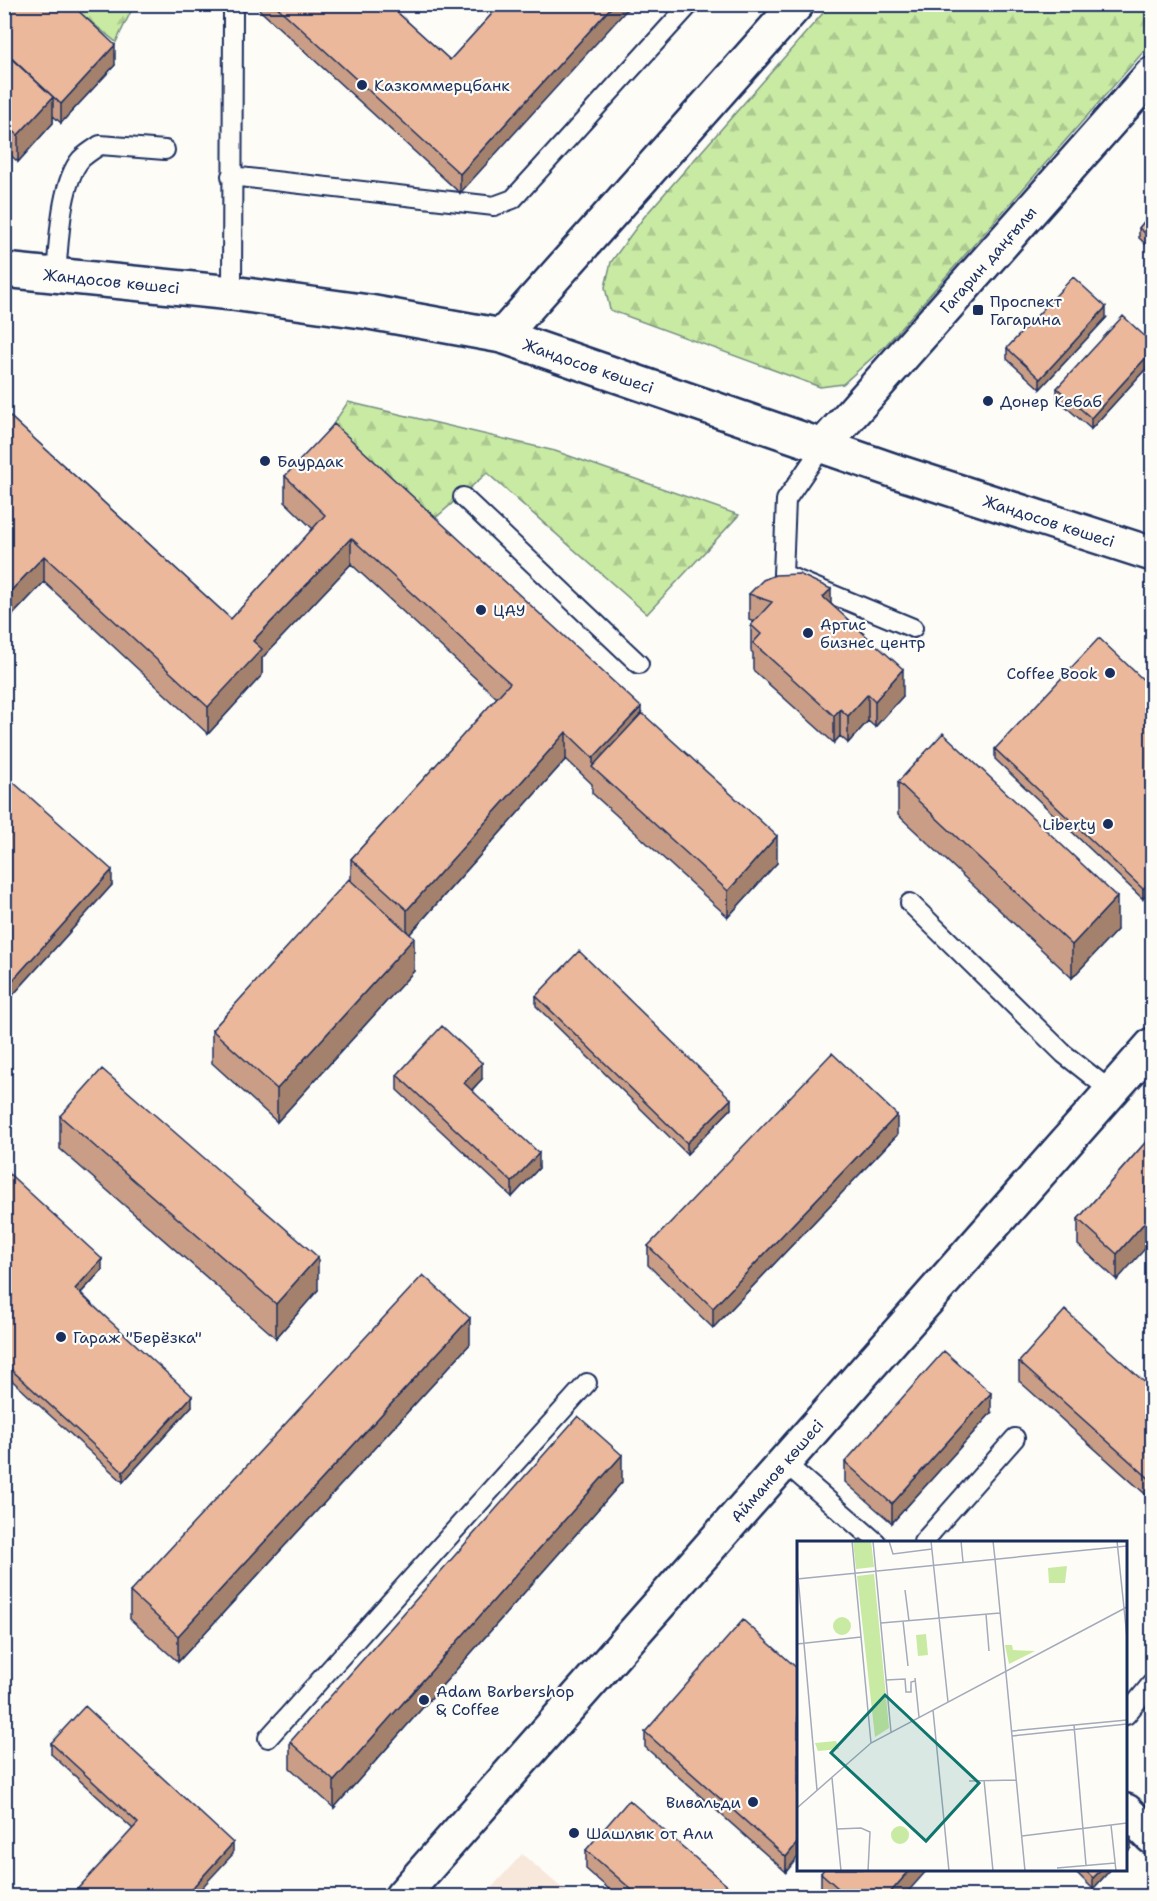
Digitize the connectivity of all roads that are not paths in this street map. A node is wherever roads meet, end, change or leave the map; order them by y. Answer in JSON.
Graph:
{"nodes":[{"id":1,"x":690,"y":4,"type":"edge"},
{"id":2,"x":797,"y":4,"type":"edge"},
{"id":3,"x":231,"y":7,"type":"edge"},
{"id":4,"x":1152,"y":74,"type":"edge"},
{"id":5,"x":165,"y":150,"type":"dead end"},
{"id":6,"x":231,"y":176,"type":"junction"},
{"id":7,"x":4,"y":270,"type":"edge"},
{"id":8,"x":56,"y":275,"type":"junction"},
{"id":9,"x":232,"y":293,"type":"junction"},
{"id":10,"x":502,"y":336,"type":"junction"},
{"id":11,"x":823,"y":446,"type":"junction"},
{"id":12,"x":463,"y":497,"type":"dead end"},
{"id":13,"x":1152,"y":554,"type":"edge"},
{"id":14,"x":913,"y":628,"type":"dead end"},
{"id":15,"x":639,"y":664,"type":"dead end"},
{"id":16,"x":910,"y":903,"type":"dead end"},
{"id":17,"x":1152,"y":1045,"type":"edge"},
{"id":18,"x":1112,"y":1091,"type":"junction"},
{"id":19,"x":587,"y":1383,"type":"dead end"},
{"id":20,"x":1015,"y":1438,"type":"dead end"},
{"id":21,"x":784,"y":1463,"type":"junction"},
{"id":22,"x":875,"y":1541,"type":"edge"},
{"id":23,"x":924,"y":1541,"type":"edge"},
{"id":24,"x":1152,"y":1683,"type":"edge"},
{"id":25,"x":1127,"y":1713,"type":"edge"},
{"id":26,"x":268,"y":1738,"type":"dead end"},
{"id":27,"x":1127,"y":1813,"type":"edge"},
{"id":28,"x":1152,"y":1837,"type":"edge"},
{"id":29,"x":402,"y":1896,"type":"edge"}],
"edges":[{"from":1,"to":6,"type":"lane"},
{"from":2,"to":10,"type":"street"},
{"from":3,"to":6,"type":"lane"},
{"from":4,"to":11,"type":"street","name":"Гагарин даңғылы"},
{"from":5,"to":8,"type":"lane"},
{"from":6,"to":9,"type":"lane"},
{"from":7,"to":8,"type":"street","name":"Жандосов көшесі"},
{"from":8,"to":9,"type":"street","name":"Жандосов көшесі"},
{"from":9,"to":10,"type":"street","name":"Жандосов көшесі"},
{"from":10,"to":11,"type":"street","name":"Жандосов көшесі"},
{"from":11,"to":13,"type":"street","name":"Жандосов көшесі"},
{"from":11,"to":14,"type":"lane"},
{"from":12,"to":15,"type":"lane"},
{"from":16,"to":18,"type":"lane"},
{"from":17,"to":18,"type":"street","name":"Айманов көшесі"},
{"from":18,"to":21,"type":"street","name":"Айманов көшесі"},
{"from":19,"to":26,"type":"lane"},
{"from":20,"to":23,"type":"lane"},
{"from":21,"to":22,"type":"lane"},
{"from":21,"to":29,"type":"street","name":"Айманов көшесі"},
{"from":24,"to":25,"type":"lane"},
{"from":27,"to":28,"type":"street"}]}
